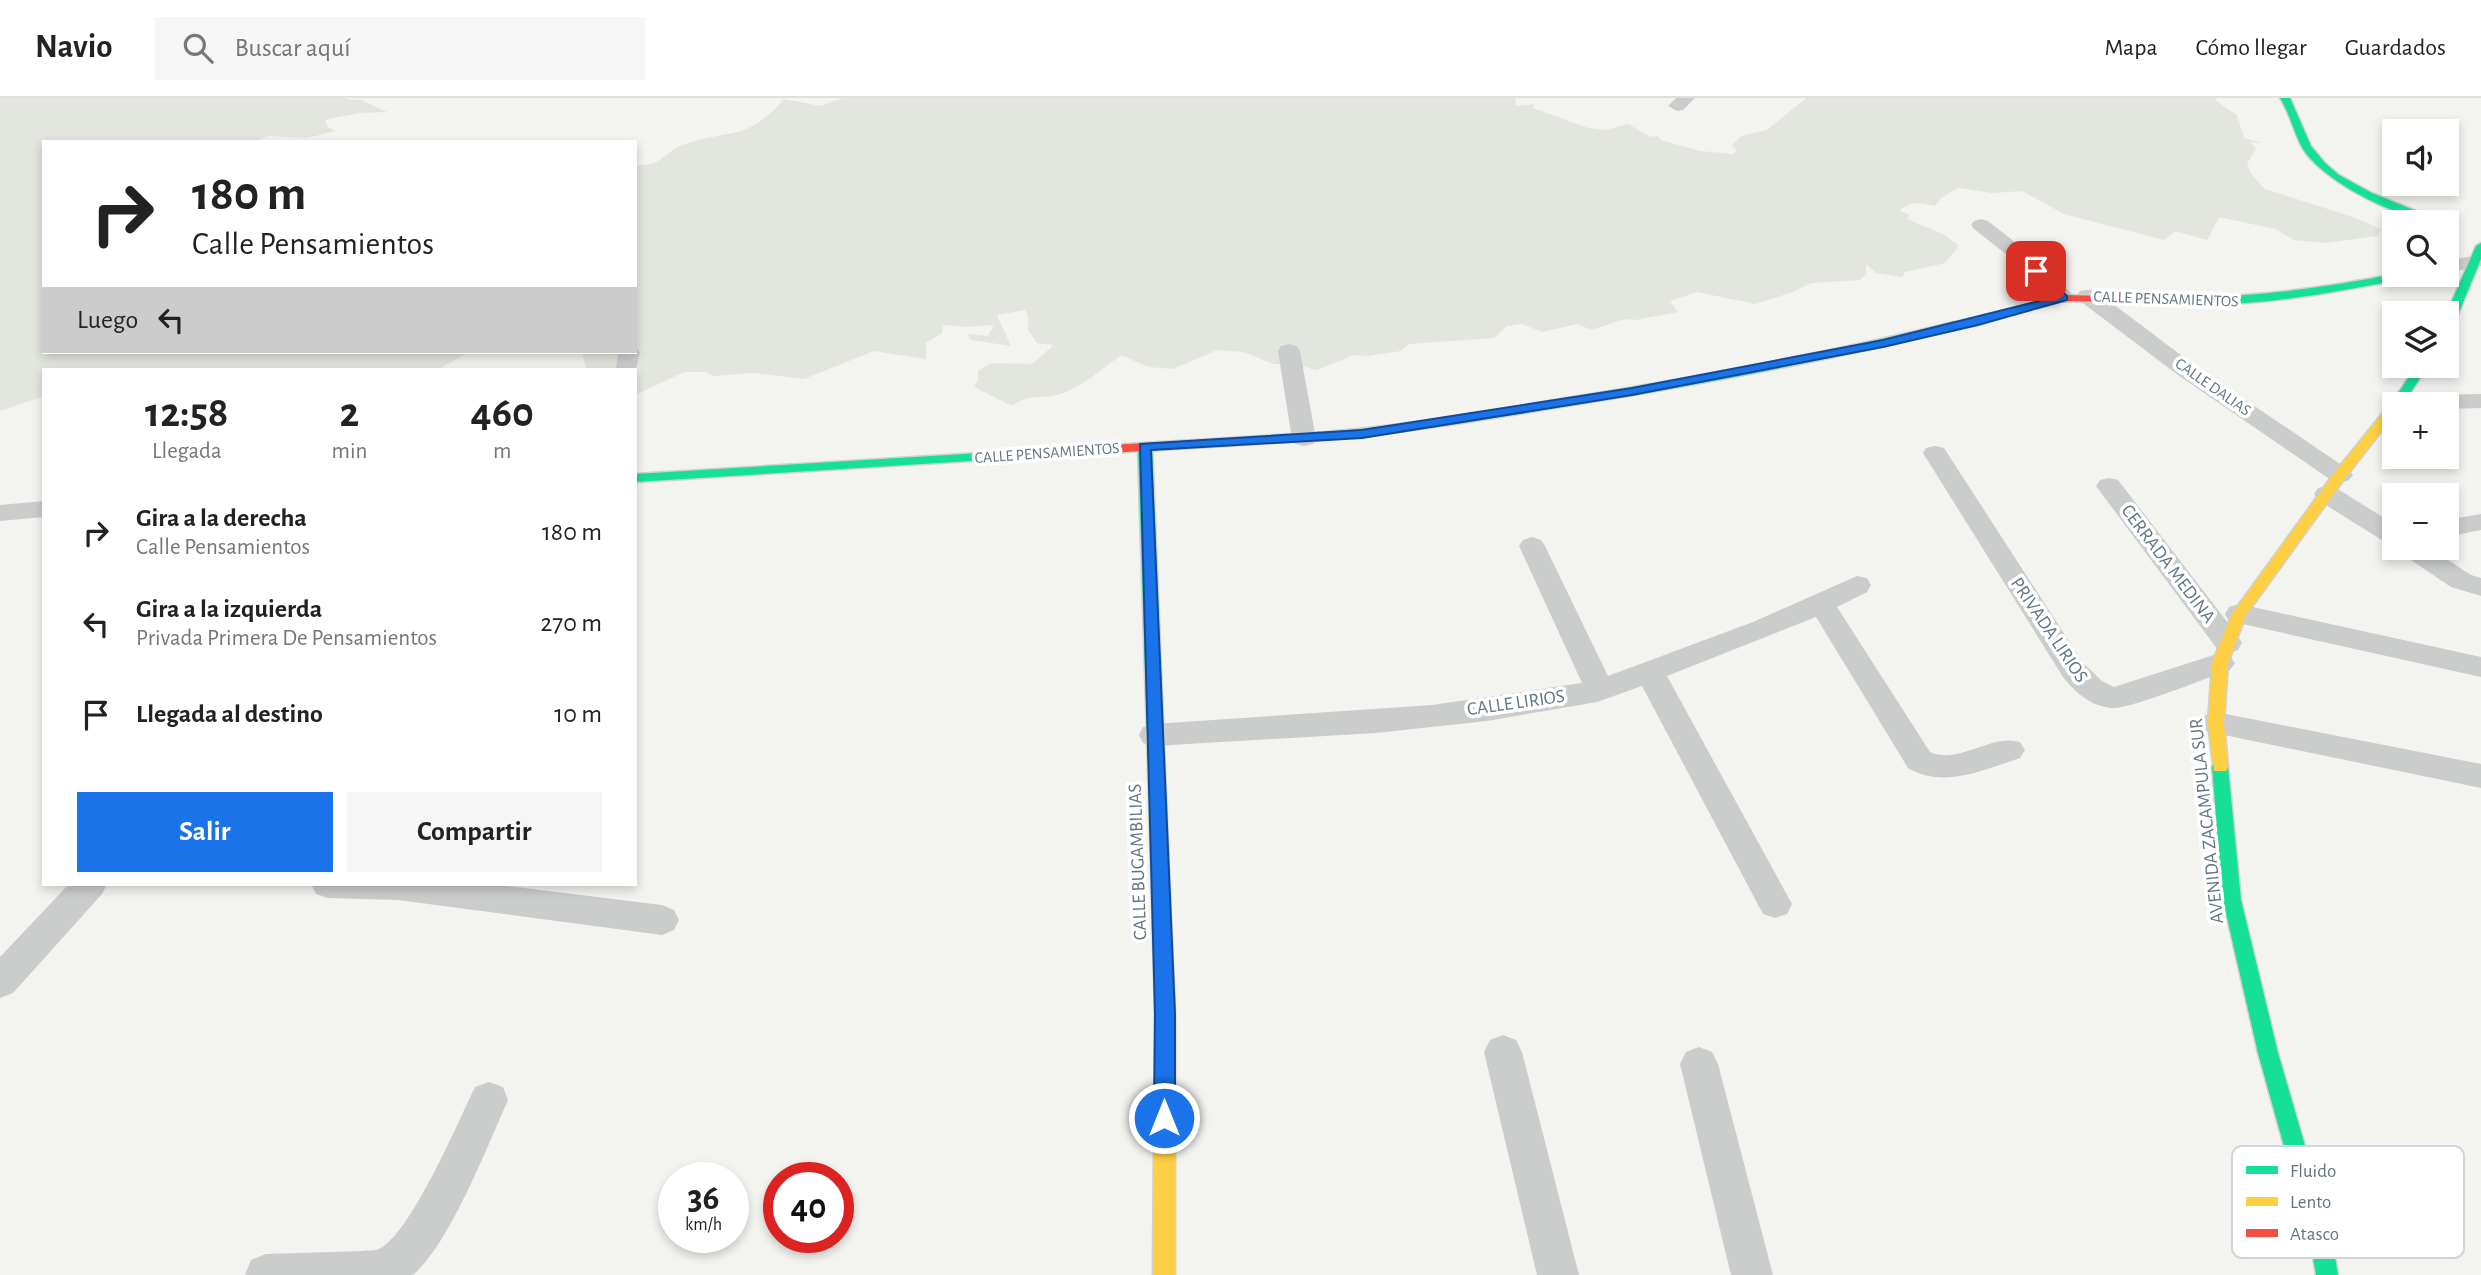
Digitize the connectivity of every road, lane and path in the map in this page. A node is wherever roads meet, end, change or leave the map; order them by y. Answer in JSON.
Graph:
{"nodes":[{"id":1,"x":2285,"y":98,"type":"edge"},
{"id":2,"x":2411,"y":210,"type":"edge"},
{"id":3,"x":1981,"y":225,"type":"dead end"},
{"id":4,"x":2469,"y":240,"type":"edge"},
{"id":5,"x":2382,"y":281,"type":"edge"},
{"id":6,"x":2088,"y":296,"type":"junction"},
{"id":7,"x":2063,"y":298,"type":"junction"},
{"id":8,"x":2453,"y":301,"type":"edge"},
{"id":9,"x":1289,"y":351,"type":"dead end"},
{"id":10,"x":2481,"y":401,"type":"edge"},
{"id":11,"x":2459,"y":402,"type":"edge"},
{"id":12,"x":2382,"y":423,"type":"edge"},
{"id":13,"x":1304,"y":439,"type":"junction"},
{"id":14,"x":1145,"y":447,"type":"junction"},
{"id":15,"x":1935,"y":453,"type":"dead end"},
{"id":16,"x":637,"y":478,"type":"edge"},
{"id":17,"x":2334,"y":485,"type":"junction"},
{"id":18,"x":2109,"y":486,"type":"dead end"},
{"id":19,"x":42,"y":509,"type":"edge"},
{"id":20,"x":0,"y":513,"type":"edge"},
{"id":21,"x":2481,"y":522,"type":"edge"},
{"id":22,"x":2382,"y":526,"type":"edge"},
{"id":23,"x":2459,"y":526,"type":"edge"},
{"id":24,"x":1532,"y":546,"type":"dead end"},
{"id":25,"x":2429,"y":560,"type":"edge"},
{"id":26,"x":1857,"y":585,"type":"dead end"},
{"id":27,"x":2481,"y":587,"type":"edge"},
{"id":28,"x":1822,"y":605,"type":"junction"},
{"id":29,"x":2239,"y":614,"type":"junction"},
{"id":30,"x":2224,"y":653,"type":"junction"},
{"id":31,"x":2481,"y":667,"type":"edge"},
{"id":32,"x":1649,"y":671,"type":"junction"},
{"id":33,"x":1600,"y":690,"type":"junction"},
{"id":34,"x":2216,"y":723,"type":"junction"},
{"id":35,"x":1154,"y":735,"type":"junction"},
{"id":36,"x":2009,"y":750,"type":"dead end"},
{"id":37,"x":2481,"y":776,"type":"edge"},
{"id":38,"x":88,"y":886,"type":"edge"},
{"id":39,"x":398,"y":886,"type":"edge"},
{"id":40,"x":1775,"y":904,"type":"dead end"},
{"id":41,"x":663,"y":920,"type":"dead end"},
{"id":42,"x":0,"y":982,"type":"edge"},
{"id":43,"x":1503,"y":1052,"type":"dead end"},
{"id":44,"x":1699,"y":1065,"type":"dead end"},
{"id":45,"x":489,"y":1100,"type":"dead end"},
{"id":46,"x":2294,"y":1146,"type":"edge"},
{"id":47,"x":266,"y":1275,"type":"edge"},
{"id":48,"x":1164,"y":1275,"type":"edge"},
{"id":49,"x":1558,"y":1275,"type":"edge"},
{"id":50,"x":1752,"y":1275,"type":"edge"}],
"edges":[{"from":1,"to":2,"type":"street"},
{"from":3,"to":7,"type":"street"},
{"from":4,"to":8,"type":"street"},
{"from":5,"to":6,"type":"street","name":"CALLE PENSAMIENTOS"},
{"from":6,"to":7,"type":"street","name":"CALLE PENSAMIENTOS"},
{"from":6,"to":17,"type":"street","name":"CALLE DALIAS"},
{"from":7,"to":13,"type":"street","name":"CALLE PENSAMIENTOS"},
{"from":9,"to":13,"type":"street"},
{"from":10,"to":11,"type":"street"},
{"from":12,"to":17,"type":"street","name":"AVENIDA ZACAMPULA SUR"},
{"from":13,"to":14,"type":"street","name":"CALLE PENSAMIENTOS"},
{"from":14,"to":16,"type":"street","name":"CALLE PENSAMIENTOS"},
{"from":14,"to":35,"type":"street","name":"CALLE BUGAMBILIAS"},
{"from":15,"to":30,"type":"street","name":"PRIVADA LIRIOS"},
{"from":17,"to":22,"type":"street","name":"CALLE DALIAS"},
{"from":17,"to":29,"type":"street","name":"AVENIDA ZACAMPULA SUR"},
{"from":18,"to":30,"type":"street","name":"CERRADA MEDINA"},
{"from":19,"to":20,"type":"street"},
{"from":21,"to":23,"type":"street"},
{"from":24,"to":33,"type":"street"},
{"from":25,"to":27,"type":"street"},
{"from":26,"to":28,"type":"street","name":"CALLE LIRIOS"},
{"from":28,"to":32,"type":"street","name":"CALLE LIRIOS"},
{"from":28,"to":36,"type":"street"},
{"from":29,"to":30,"type":"street","name":"AVENIDA ZACAMPULA SUR"},
{"from":29,"to":31,"type":"street"},
{"from":30,"to":34,"type":"street","name":"AVENIDA ZACAMPULA SUR"},
{"from":32,"to":33,"type":"street","name":"CALLE LIRIOS"},
{"from":32,"to":40,"type":"street"},
{"from":33,"to":35,"type":"street","name":"CALLE LIRIOS"},
{"from":34,"to":37,"type":"street"},
{"from":34,"to":46,"type":"street","name":"AVENIDA ZACAMPULA SUR"},
{"from":35,"to":48,"type":"street","name":"CALLE BUGAMBILIAS"},
{"from":38,"to":42,"type":"street"},
{"from":39,"to":41,"type":"street"},
{"from":43,"to":49,"type":"street"},
{"from":44,"to":50,"type":"street"},
{"from":45,"to":47,"type":"street"}]}
